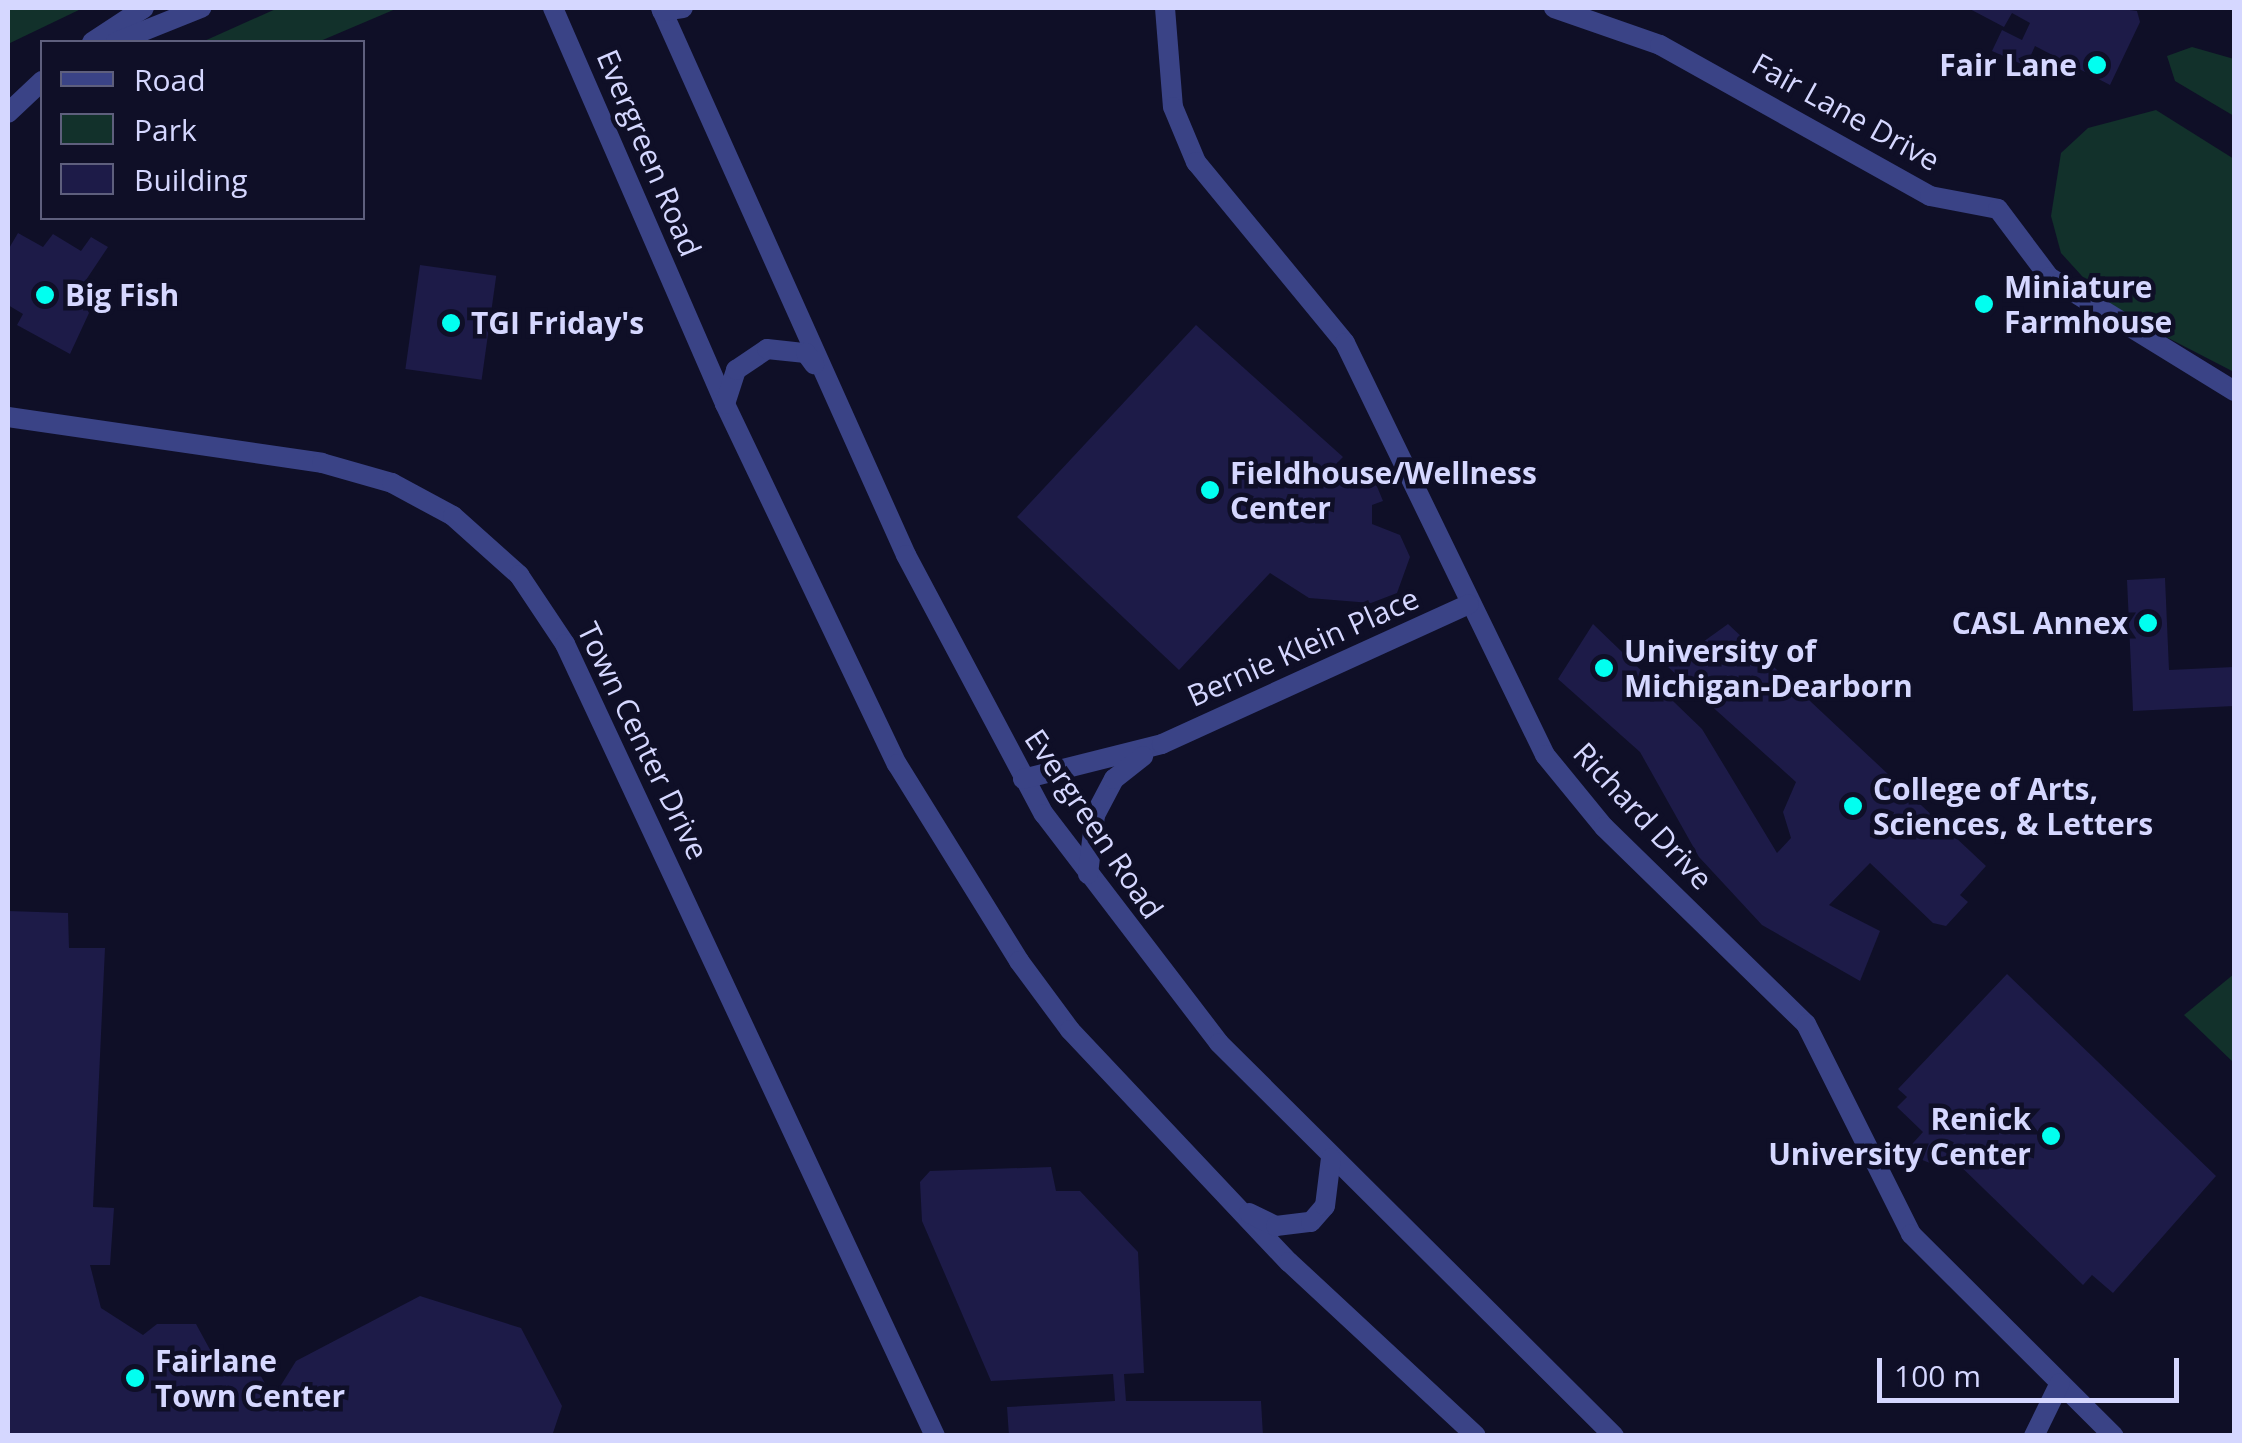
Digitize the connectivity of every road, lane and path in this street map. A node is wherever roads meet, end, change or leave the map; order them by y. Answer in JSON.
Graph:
{"nodes":[{"id":1,"x":144,"y":8,"type":"edge"},
{"id":2,"x":201,"y":8,"type":"edge"},
{"id":3,"x":1166,"y":8,"type":"edge"},
{"id":4,"x":1554,"y":8,"type":"edge"},
{"id":5,"x":669,"y":9,"type":"edge"},
{"id":6,"x":553,"y":12,"type":"edge"},
{"id":7,"x":95,"y":40,"type":"edge"},
{"id":8,"x":121,"y":40,"type":"edge"},
{"id":9,"x":40,"y":83,"type":"edge"},
{"id":10,"x":8,"y":113,"type":"edge"},
{"id":11,"x":819,"y":369,"type":"junction"},
{"id":12,"x":2234,"y":391,"type":"edge"},
{"id":13,"x":725,"y":404,"type":"junction"},
{"id":14,"x":8,"y":417,"type":"edge"},
{"id":15,"x":1469,"y":604,"type":"junction"},
{"id":16,"x":1162,"y":744,"type":"junction"},
{"id":17,"x":1022,"y":779,"type":"junction"},
{"id":18,"x":1088,"y":874,"type":"junction"},
{"id":19,"x":1331,"y":1158,"type":"junction"},
{"id":20,"x":1238,"y":1208,"type":"junction"},
{"id":21,"x":2060,"y":1383,"type":"junction"},
{"id":22,"x":935,"y":1436,"type":"edge"},
{"id":23,"x":1476,"y":1436,"type":"edge"},
{"id":24,"x":1614,"y":1436,"type":"edge"},
{"id":25,"x":2034,"y":1436,"type":"edge"},
{"id":26,"x":2114,"y":1436,"type":"edge"}],
"edges":[{"from":1,"to":7,"type":"street"},
{"from":2,"to":8,"type":"street"},
{"from":3,"to":15,"type":"street","name":"Richard Drive"},
{"from":4,"to":12,"type":"street","name":"Fair Lane Drive"},
{"from":5,"to":11,"type":"street","name":"Evergreen Road"},
{"from":6,"to":13,"type":"street","name":"Evergreen Road"},
{"from":9,"to":10,"type":"street"},
{"from":11,"to":13,"type":"street"},
{"from":11,"to":17,"type":"street","name":"Evergreen Road"},
{"from":13,"to":20,"type":"street","name":"Evergreen Road"},
{"from":14,"to":22,"type":"street","name":"Town Center Drive"},
{"from":15,"to":16,"type":"street","name":"Bernie Klein Place"},
{"from":15,"to":21,"type":"street","name":"Richard Drive"},
{"from":16,"to":17,"type":"street","name":"Bernie Klein Place"},
{"from":16,"to":18,"type":"street","name":"Bernie Klein Place"},
{"from":17,"to":18,"type":"street","name":"Evergreen Road"},
{"from":18,"to":19,"type":"street","name":"Evergreen Road"},
{"from":19,"to":20,"type":"street"},
{"from":19,"to":24,"type":"street","name":"Evergreen Road"},
{"from":20,"to":23,"type":"street","name":"Evergreen Road"},
{"from":21,"to":25,"type":"street"},
{"from":21,"to":26,"type":"street","name":"Richard Drive"}]}
